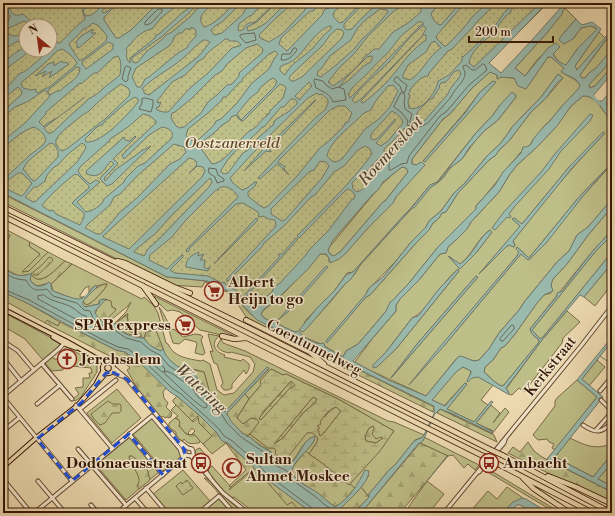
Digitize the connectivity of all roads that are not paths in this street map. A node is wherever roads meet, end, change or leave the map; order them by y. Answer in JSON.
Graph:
{"nodes":[{"id":1,"x":606,"y":3,"type":"edge"},
{"id":2,"x":612,"y":8,"type":"edge"},
{"id":3,"x":3,"y":207,"type":"edge"},
{"id":4,"x":3,"y":216,"type":"edge"},
{"id":5,"x":110,"y":260,"type":"junction"},
{"id":6,"x":142,"y":285,"type":"junction"},
{"id":7,"x":190,"y":294,"type":"dead end"},
{"id":8,"x":156,"y":304,"type":"dead end"},
{"id":9,"x":612,"y":306,"type":"edge"},
{"id":10,"x":3,"y":309,"type":"edge"},
{"id":11,"x":246,"y":320,"type":"dead end"},
{"id":12,"x":222,"y":336,"type":"dead end"},
{"id":13,"x":248,"y":338,"type":"junction"},
{"id":14,"x":3,"y":341,"type":"edge"},
{"id":15,"x":66,"y":342,"type":"junction"},
{"id":16,"x":3,"y":359,"type":"edge"},
{"id":17,"x":42,"y":364,"type":"junction"},
{"id":18,"x":104,"y":364,"type":"junction"},
{"id":19,"x":34,"y":370,"type":"junction"},
{"id":20,"x":113,"y":370,"type":"junction"},
{"id":21,"x":331,"y":370,"type":"junction"},
{"id":22,"x":104,"y":372,"type":"junction"},
{"id":23,"x":612,"y":377,"type":"edge"},
{"id":24,"x":116,"y":380,"type":"dead end"},
{"id":25,"x":21,"y":381,"type":"junction"},
{"id":26,"x":60,"y":385,"type":"junction"},
{"id":27,"x":600,"y":391,"type":"dead end"},
{"id":28,"x":3,"y":396,"type":"edge"},
{"id":29,"x":72,"y":400,"type":"dead end"},
{"id":30,"x":601,"y":400,"type":"dead end"},
{"id":31,"x":37,"y":404,"type":"dead end"},
{"id":32,"x":78,"y":407,"type":"junction"},
{"id":33,"x":612,"y":412,"type":"edge"},
{"id":34,"x":19,"y":418,"type":"junction"},
{"id":35,"x":612,"y":422,"type":"edge"},
{"id":36,"x":583,"y":425,"type":"dead end"},
{"id":37,"x":596,"y":430,"type":"junction"},
{"id":38,"x":3,"y":431,"type":"edge"},
{"id":39,"x":129,"y":434,"type":"junction"},
{"id":40,"x":37,"y":439,"type":"junction"},
{"id":41,"x":112,"y":448,"type":"junction"},
{"id":42,"x":78,"y":449,"type":"dead end"},
{"id":43,"x":186,"y":449,"type":"junction"},
{"id":44,"x":184,"y":456,"type":"junction"},
{"id":45,"x":192,"y":456,"type":"junction"},
{"id":46,"x":92,"y":465,"type":"junction"},
{"id":47,"x":4,"y":466,"type":"edge"},
{"id":48,"x":528,"y":468,"type":"junction"},
{"id":49,"x":163,"y":474,"type":"junction"},
{"id":50,"x":518,"y":474,"type":"junction"},
{"id":51,"x":3,"y":479,"type":"edge"},
{"id":52,"x":38,"y":481,"type":"dead end"},
{"id":53,"x":72,"y":481,"type":"junction"},
{"id":54,"x":146,"y":488,"type":"junction"},
{"id":55,"x":52,"y":498,"type":"junction"},
{"id":56,"x":135,"y":498,"type":"junction"},
{"id":57,"x":612,"y":504,"type":"edge"},
{"id":58,"x":91,"y":505,"type":"dead end"},
{"id":59,"x":126,"y":505,"type":"junction"},
{"id":60,"x":32,"y":513,"type":"edge"},
{"id":61,"x":65,"y":513,"type":"edge"},
{"id":62,"x":98,"y":513,"type":"edge"},
{"id":63,"x":117,"y":513,"type":"edge"},
{"id":64,"x":148,"y":513,"type":"edge"},
{"id":65,"x":166,"y":513,"type":"edge"},
{"id":66,"x":199,"y":513,"type":"edge"},
{"id":67,"x":234,"y":513,"type":"edge"},
{"id":68,"x":248,"y":513,"type":"edge"},
{"id":69,"x":444,"y":513,"type":"edge"},
{"id":70,"x":570,"y":513,"type":"edge"},
{"id":71,"x":593,"y":513,"type":"edge"},
{"id":72,"x":612,"y":513,"type":"edge"}],
"edges":[{"from":1,"to":2,"type":"street"},
{"from":3,"to":5,"type":"highway","name":"Coentunnelweg"},
{"from":4,"to":6,"type":"highway","name":"Coentunnelweg"},
{"from":5,"to":7,"type":"highway"},
{"from":5,"to":21,"type":"highway","name":"Coentunnelweg"},
{"from":6,"to":8,"type":"highway"},
{"from":6,"to":13,"type":"highway","name":"Coentunnelweg"},
{"from":9,"to":69,"type":"street","name":"Kerkstraat"},
{"from":10,"to":15,"type":"main road"},
{"from":11,"to":21,"type":"highway"},
{"from":12,"to":13,"type":"highway"},
{"from":13,"to":50,"type":"highway","name":"Coentunnelweg","bridge":true},
{"from":14,"to":19,"type":"street"},
{"from":15,"to":17,"type":"street"},
{"from":15,"to":18,"type":"main road"},
{"from":16,"to":25,"type":"street"},
{"from":17,"to":19,"type":"street"},
{"from":17,"to":26,"type":"street"},
{"from":18,"to":20,"type":"main road"},
{"from":18,"to":22,"type":"main road"},
{"from":19,"to":25,"type":"street"},
{"from":20,"to":22,"type":"main road"},
{"from":20,"to":43,"type":"street"},
{"from":21,"to":48,"type":"highway","name":"Coentunnelweg","bridge":true},
{"from":22,"to":32,"type":"main road"},
{"from":23,"to":27,"type":"street"},
{"from":24,"to":32,"type":"street"},
{"from":25,"to":28,"type":"street"},
{"from":26,"to":29,"type":"street"},
{"from":26,"to":31,"type":"street"},
{"from":28,"to":34,"type":"street"},
{"from":30,"to":33,"type":"street"},
{"from":32,"to":40,"type":"main road"},
{"from":32,"to":41,"type":"street"},
{"from":33,"to":37,"type":"street"},
{"from":34,"to":38,"type":"street"},
{"from":34,"to":40,"type":"street"},
{"from":35,"to":37,"type":"street"},
{"from":36,"to":37,"type":"street"},
{"from":39,"to":41,"type":"street"},
{"from":39,"to":44,"type":"street"},
{"from":39,"to":49,"type":"street"},
{"from":40,"to":47,"type":"main road"},
{"from":40,"to":53,"type":"street"},
{"from":41,"to":46,"type":"street"},
{"from":42,"to":46,"type":"street"},
{"from":43,"to":44,"type":"street"},
{"from":43,"to":45,"type":"street"},
{"from":44,"to":45,"type":"street"},
{"from":44,"to":49,"type":"street"},
{"from":45,"to":68,"type":"street"},
{"from":46,"to":53,"type":"street"},
{"from":46,"to":59,"type":"street"},
{"from":48,"to":57,"type":"highway"},
{"from":48,"to":72,"type":"highway","name":"Coentunnelweg"},
{"from":49,"to":54,"type":"street"},
{"from":50,"to":70,"type":"highway"},
{"from":50,"to":71,"type":"highway","name":"Coentunnelweg"},
{"from":51,"to":60,"type":"street"},
{"from":52,"to":55,"type":"street"},
{"from":53,"to":55,"type":"street"},
{"from":54,"to":56,"type":"street"},
{"from":54,"to":65,"type":"street"},
{"from":55,"to":60,"type":"street"},
{"from":55,"to":61,"type":"street"},
{"from":56,"to":59,"type":"street"},
{"from":56,"to":64,"type":"street"},
{"from":58,"to":62,"type":"street"},
{"from":59,"to":63,"type":"street"},
{"from":66,"to":67,"type":"street"}]}
